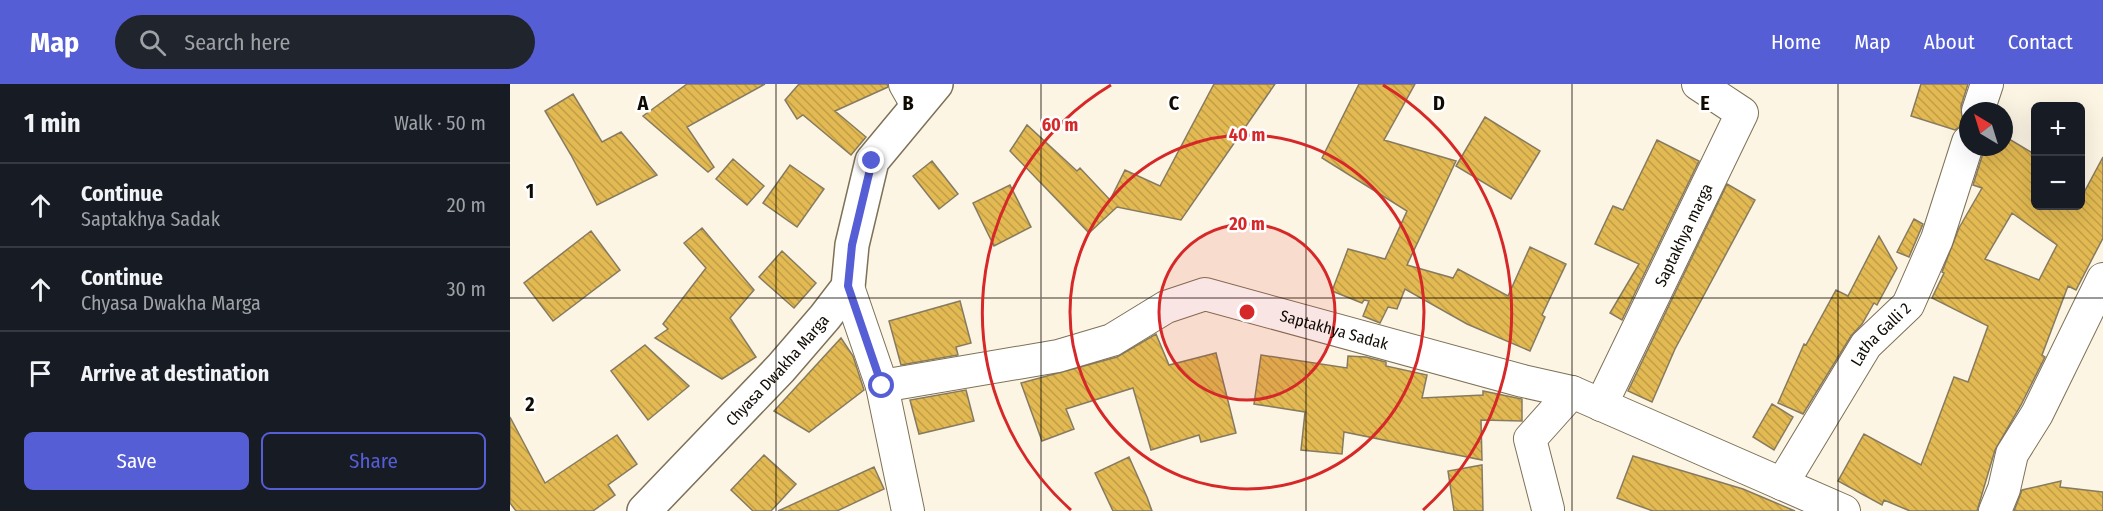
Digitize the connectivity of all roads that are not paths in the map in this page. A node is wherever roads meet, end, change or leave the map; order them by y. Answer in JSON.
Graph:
{"nodes":[{"id":1,"x":1698,"y":84,"type":"edge"},
{"id":2,"x":1987,"y":84,"type":"edge"},
{"id":3,"x":919,"y":91,"type":"edge"},
{"id":4,"x":1981,"y":102,"type":"edge"},
{"id":5,"x":1964,"y":156,"type":"edge"},
{"id":6,"x":2103,"y":279,"type":"edge"},
{"id":7,"x":848,"y":286,"type":"junction"},
{"id":8,"x":882,"y":386,"type":"junction"},
{"id":9,"x":1572,"y":392,"type":"junction"},
{"id":10,"x":1602,"y":405,"type":"junction"},
{"id":11,"x":1782,"y":484,"type":"junction"},
{"id":12,"x":1548,"y":509,"type":"dead end"},
{"id":13,"x":644,"y":511,"type":"edge"},
{"id":14,"x":908,"y":511,"type":"edge"},
{"id":15,"x":1844,"y":511,"type":"edge"},
{"id":16,"x":1995,"y":511,"type":"edge"}],
"edges":[{"from":1,"to":10,"type":"street","name":"Saptakhya marga"},
{"from":2,"to":4,"type":"street"},
{"from":3,"to":7,"type":"main road"},
{"from":5,"to":11,"type":"street","name":"Latha Galli 2"},
{"from":6,"to":16,"type":"street"},
{"from":7,"to":8,"type":"street"},
{"from":7,"to":13,"type":"main road","name":"Chyasa Dwakha Marga"},
{"from":8,"to":9,"type":"street","name":"Saptakhya Sadak"},
{"from":8,"to":14,"type":"street"},
{"from":9,"to":10,"type":"street","name":"Saptakhya Sadak"},
{"from":9,"to":12,"type":"street"},
{"from":10,"to":11,"type":"street","name":"Saptakhya Sadak"},
{"from":11,"to":15,"type":"street","name":"Saptakhya Sadak"}]}
